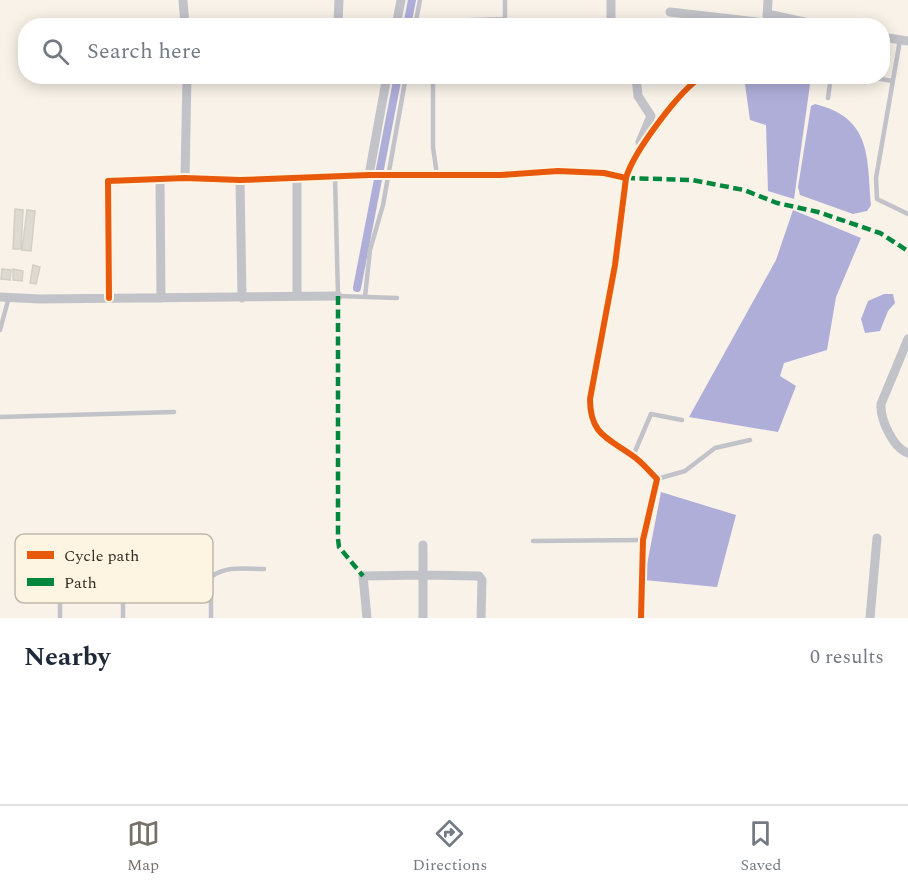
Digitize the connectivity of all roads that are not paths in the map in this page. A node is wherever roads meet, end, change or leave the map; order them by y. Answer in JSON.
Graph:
{"nodes":[{"id":1,"x":183,"y":0,"type":"edge"},
{"id":2,"x":339,"y":0,"type":"edge"},
{"id":3,"x":401,"y":0,"type":"edge"},
{"id":4,"x":420,"y":0,"type":"edge"},
{"id":5,"x":505,"y":0,"type":"edge"},
{"id":6,"x":611,"y":0,"type":"edge"},
{"id":7,"x":768,"y":0,"type":"edge"},
{"id":8,"x":670,"y":12,"type":"dead end"},
{"id":9,"x":184,"y":18,"type":"edge"},
{"id":10,"x":338,"y":18,"type":"edge"},
{"id":11,"x":398,"y":18,"type":"edge"},
{"id":12,"x":417,"y":18,"type":"edge"},
{"id":13,"x":505,"y":18,"type":"edge"},
{"id":14,"x":611,"y":18,"type":"edge"},
{"id":15,"x":735,"y":18,"type":"edge"},
{"id":16,"x":767,"y":18,"type":"edge"},
{"id":17,"x":904,"y":41,"type":"edge"},
{"id":18,"x":892,"y":81,"type":"joint"},
{"id":19,"x":187,"y":84,"type":"edge"},
{"id":20,"x":386,"y":84,"type":"edge"},
{"id":21,"x":404,"y":84,"type":"edge"},
{"id":22,"x":433,"y":84,"type":"edge"},
{"id":23,"x":637,"y":84,"type":"edge"},
{"id":24,"x":692,"y":84,"type":"edge"},
{"id":25,"x":830,"y":84,"type":"edge"},
{"id":26,"x":828,"y":98,"type":"dead end"},
{"id":27,"x":630,"y":163,"type":"junction"},
{"id":28,"x":380,"y":175,"type":"junction"},
{"id":29,"x":437,"y":175,"type":"junction"},
{"id":30,"x":335,"y":177,"type":"junction"},
{"id":31,"x":185,"y":178,"type":"junction"},
{"id":32,"x":297,"y":178,"type":"junction"},
{"id":33,"x":626,"y":178,"type":"junction"},
{"id":34,"x":160,"y":179,"type":"junction"},
{"id":35,"x":240,"y":180,"type":"junction"},
{"id":36,"x":908,"y":214,"type":"edge"},
{"id":37,"x":297,"y":296,"type":"junction"},
{"id":38,"x":338,"y":296,"type":"junction"},
{"id":39,"x":5,"y":297,"type":"edge"},
{"id":40,"x":365,"y":297,"type":"junction"},
{"id":41,"x":109,"y":298,"type":"junction"},
{"id":42,"x":162,"y":298,"type":"junction"},
{"id":43,"x":242,"y":298,"type":"junction"},
{"id":44,"x":397,"y":298,"type":"dead end"},
{"id":45,"x":0,"y":330,"type":"edge"},
{"id":46,"x":908,"y":339,"type":"edge"},
{"id":47,"x":174,"y":412,"type":"dead end"},
{"id":48,"x":0,"y":417,"type":"edge"},
{"id":49,"x":682,"y":420,"type":"dead end"},
{"id":50,"x":750,"y":440,"type":"dead end"},
{"id":51,"x":908,"y":453,"type":"edge"},
{"id":52,"x":633,"y":456,"type":"junction"},
{"id":53,"x":657,"y":479,"type":"junction"},
{"id":54,"x":877,"y":538,"type":"dead end"},
{"id":55,"x":643,"y":540,"type":"junction"},
{"id":56,"x":533,"y":541,"type":"dead end"},
{"id":57,"x":423,"y":545,"type":"dead end"},
{"id":58,"x":264,"y":569,"type":"dead end"},
{"id":59,"x":213,"y":575,"type":"edge"},
{"id":60,"x":423,"y":575,"type":"junction"},
{"id":61,"x":367,"y":618,"type":"edge"},
{"id":62,"x":423,"y":618,"type":"edge"},
{"id":63,"x":481,"y":618,"type":"edge"},
{"id":64,"x":641,"y":618,"type":"edge"},
{"id":65,"x":870,"y":618,"type":"edge"}],
"edges":[{"from":1,"to":9,"type":"street"},
{"from":2,"to":10,"type":"street"},
{"from":3,"to":11,"type":"street"},
{"from":4,"to":12,"type":"lane"},
{"from":5,"to":13,"type":"lane"},
{"from":6,"to":14,"type":"street"},
{"from":7,"to":16,"type":"street"},
{"from":8,"to":15,"type":"street"},
{"from":17,"to":18,"type":"lane"},
{"from":18,"to":36,"type":"lane"},
{"from":19,"to":31,"type":"street"},
{"from":20,"to":28,"type":"street"},
{"from":21,"to":28,"type":"lane"},
{"from":22,"to":29,"type":"lane"},
{"from":23,"to":27,"type":"street"},
{"from":24,"to":27,"type":"street"},
{"from":25,"to":26,"type":"lane"},
{"from":27,"to":33,"type":"street"},
{"from":28,"to":29,"type":"street"},
{"from":28,"to":30,"type":"street"},
{"from":28,"to":40,"type":"lane"},
{"from":29,"to":33,"type":"street"},
{"from":30,"to":32,"type":"street"},
{"from":30,"to":38,"type":"lane"},
{"from":31,"to":34,"type":"street"},
{"from":31,"to":35,"type":"street"},
{"from":32,"to":35,"type":"street"},
{"from":32,"to":37,"type":"street"},
{"from":33,"to":52,"type":"street"},
{"from":34,"to":41,"type":"street"},
{"from":34,"to":42,"type":"street"},
{"from":35,"to":43,"type":"street"},
{"from":37,"to":38,"type":"street"},
{"from":37,"to":43,"type":"street"},
{"from":38,"to":40,"type":"lane"},
{"from":39,"to":41,"type":"street"},
{"from":39,"to":45,"type":"lane"},
{"from":40,"to":44,"type":"lane"},
{"from":41,"to":42,"type":"street"},
{"from":42,"to":43,"type":"street"},
{"from":46,"to":51,"type":"street"},
{"from":47,"to":48,"type":"lane"},
{"from":49,"to":52,"type":"lane"},
{"from":50,"to":53,"type":"lane"},
{"from":52,"to":53,"type":"street"},
{"from":53,"to":55,"type":"street"},
{"from":54,"to":65,"type":"street"},
{"from":55,"to":56,"type":"lane"},
{"from":55,"to":64,"type":"street"},
{"from":57,"to":60,"type":"street"},
{"from":58,"to":59,"type":"lane"},
{"from":60,"to":61,"type":"street"},
{"from":60,"to":62,"type":"street"},
{"from":60,"to":63,"type":"street"}]}
